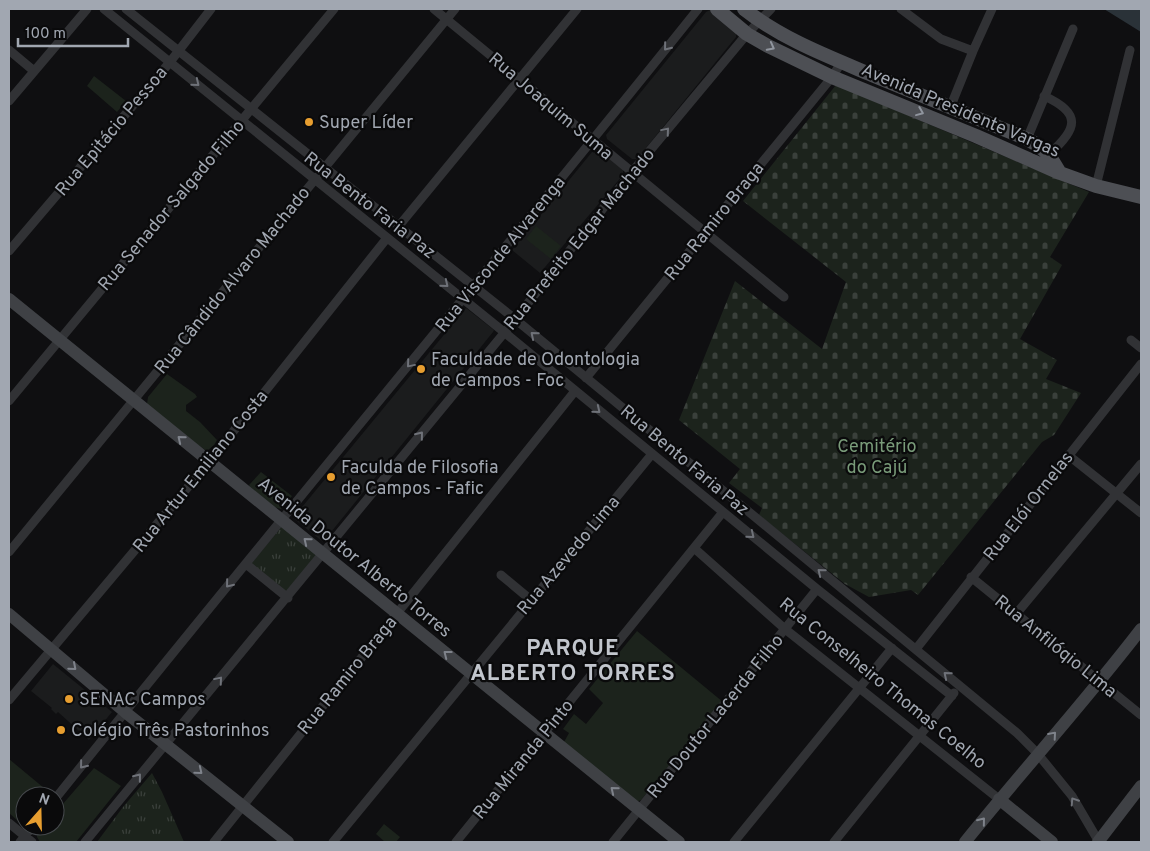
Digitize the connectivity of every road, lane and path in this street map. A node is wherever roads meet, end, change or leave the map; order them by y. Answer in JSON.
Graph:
{"nodes":[{"id":1,"x":88,"y":9,"type":"edge"},
{"id":2,"x":104,"y":9,"type":"edge"},
{"id":3,"x":126,"y":9,"type":"edge"},
{"id":4,"x":211,"y":9,"type":"edge"},
{"id":5,"x":334,"y":9,"type":"edge"},
{"id":6,"x":434,"y":9,"type":"edge"},
{"id":7,"x":455,"y":9,"type":"edge"},
{"id":8,"x":576,"y":9,"type":"edge"},
{"id":9,"x":698,"y":9,"type":"edge"},
{"id":10,"x":717,"y":9,"type":"edge"},
{"id":11,"x":744,"y":9,"type":"edge"},
{"id":12,"x":770,"y":9,"type":"edge"},
{"id":13,"x":901,"y":9,"type":"edge"},
{"id":14,"x":992,"y":9,"type":"edge"},
{"id":15,"x":447,"y":19,"type":"junction"},
{"id":16,"x":760,"y":21,"type":"junction"},
{"id":17,"x":1073,"y":29,"type":"dead end"},
{"id":18,"x":747,"y":34,"type":"junction"},
{"id":19,"x":9,"y":50,"type":"edge"},
{"id":20,"x":179,"y":50,"type":"junction"},
{"id":21,"x":1130,"y":50,"type":"dead end"},
{"id":22,"x":973,"y":51,"type":"junction"},
{"id":23,"x":170,"y":62,"type":"junction"},
{"id":24,"x":841,"y":62,"type":"junction"},
{"id":25,"x":34,"y":71,"type":"junction"},
{"id":26,"x":832,"y":76,"type":"junction"},
{"id":27,"x":519,"y":79,"type":"junction"},
{"id":28,"x":1044,"y":96,"type":"junction"},
{"id":29,"x":9,"y":101,"type":"edge"},
{"id":30,"x":950,"y":108,"type":"junction"},
{"id":31,"x":251,"y":110,"type":"junction"},
{"id":32,"x":241,"y":120,"type":"junction"},
{"id":33,"x":1005,"y":130,"type":"junction"},
{"id":34,"x":976,"y":136,"type":"junction"},
{"id":35,"x":1027,"y":139,"type":"junction"},
{"id":36,"x":592,"y":140,"type":"junction"},
{"id":37,"x":1046,"y":151,"type":"junction"},
{"id":38,"x":1014,"y":153,"type":"junction"},
{"id":39,"x":324,"y":168,"type":"junction"},
{"id":40,"x":632,"y":172,"type":"junction"},
{"id":41,"x":1060,"y":173,"type":"junction"},
{"id":42,"x":314,"y":180,"type":"junction"},
{"id":43,"x":1096,"y":186,"type":"junction"},
{"id":44,"x":1141,"y":197,"type":"edge"},
{"id":45,"x":398,"y":227,"type":"junction"},
{"id":46,"x":705,"y":232,"type":"junction"},
{"id":47,"x":387,"y":238,"type":"junction"},
{"id":48,"x":9,"y":251,"type":"edge"},
{"id":49,"x":474,"y":287,"type":"junction"},
{"id":50,"x":9,"y":298,"type":"edge"},
{"id":51,"x":784,"y":298,"type":"dead end"},
{"id":52,"x":464,"y":299,"type":"junction"},
{"id":53,"x":515,"y":319,"type":"junction"},
{"id":54,"x":504,"y":332,"type":"junction"},
{"id":55,"x":59,"y":339,"type":"junction"},
{"id":56,"x":1131,"y":340,"type":"dead end"},
{"id":57,"x":1141,"y":348,"type":"edge"},
{"id":58,"x":1141,"y":364,"type":"edge"},
{"id":59,"x":586,"y":378,"type":"junction"},
{"id":60,"x":575,"y":391,"type":"junction"},
{"id":61,"x":9,"y":401,"type":"edge"},
{"id":62,"x":134,"y":401,"type":"junction"},
{"id":63,"x":652,"y":454,"type":"junction"},
{"id":64,"x":1068,"y":455,"type":"junction"},
{"id":65,"x":209,"y":462,"type":"junction"},
{"id":66,"x":1141,"y":464,"type":"edge"},
{"id":67,"x":1117,"y":493,"type":"junction"},
{"id":68,"x":723,"y":512,"type":"junction"},
{"id":69,"x":1141,"y":513,"type":"edge"},
{"id":70,"x":281,"y":520,"type":"junction"},
{"id":71,"x":694,"y":548,"type":"junction"},
{"id":72,"x":9,"y":552,"type":"edge"},
{"id":73,"x":323,"y":554,"type":"junction"},
{"id":74,"x":246,"y":564,"type":"junction"},
{"id":75,"x":501,"y":575,"type":"dead end"},
{"id":76,"x":971,"y":577,"type":"junction"},
{"id":77,"x":817,"y":589,"type":"junction"},
{"id":78,"x":288,"y":598,"type":"junction"},
{"id":79,"x":531,"y":600,"type":"junction"},
{"id":80,"x":396,"y":613,"type":"junction"},
{"id":81,"x":9,"y":614,"type":"edge"},
{"id":82,"x":1016,"y":614,"type":"junction"},
{"id":83,"x":785,"y":629,"type":"junction"},
{"id":84,"x":1141,"y":629,"type":"edge"},
{"id":85,"x":892,"y":648,"type":"junction"},
{"id":86,"x":52,"y":649,"type":"junction"},
{"id":87,"x":916,"y":649,"type":"junction"},
{"id":88,"x":471,"y":673,"type":"junction"},
{"id":89,"x":1100,"y":682,"type":"junction"},
{"id":90,"x":960,"y":686,"type":"junction"},
{"id":91,"x":859,"y":688,"type":"junction"},
{"id":92,"x":952,"y":696,"type":"junction"},
{"id":93,"x":9,"y":700,"type":"edge"},
{"id":94,"x":125,"y":712,"type":"junction"},
{"id":95,"x":1141,"y":714,"type":"edge"},
{"id":96,"x":544,"y":733,"type":"junction"},
{"id":97,"x":919,"y":735,"type":"junction"},
{"id":98,"x":166,"y":744,"type":"junction"},
{"id":99,"x":1037,"y":753,"type":"junction"},
{"id":100,"x":1141,"y":786,"type":"edge"},
{"id":101,"x":65,"y":787,"type":"edge"},
{"id":102,"x":999,"y":799,"type":"junction"},
{"id":103,"x":242,"y":806,"type":"junction"},
{"id":104,"x":639,"y":810,"type":"junction"},
{"id":105,"x":9,"y":823,"type":"edge"},
{"id":106,"x":26,"y":840,"type":"edge"},
{"id":107,"x":85,"y":842,"type":"edge"},
{"id":108,"x":214,"y":842,"type":"edge"},
{"id":109,"x":288,"y":842,"type":"edge"},
{"id":110,"x":333,"y":842,"type":"edge"},
{"id":111,"x":456,"y":842,"type":"edge"},
{"id":112,"x":613,"y":842,"type":"edge"},
{"id":113,"x":679,"y":842,"type":"edge"},
{"id":114,"x":734,"y":842,"type":"edge"},
{"id":115,"x":834,"y":842,"type":"edge"},
{"id":116,"x":965,"y":842,"type":"edge"},
{"id":117,"x":1052,"y":842,"type":"edge"},
{"id":118,"x":1099,"y":842,"type":"edge"}],
"edges":[{"from":1,"to":25,"type":"street"},
{"from":2,"to":23,"type":"street","name":"Rua Bento Faria Paz"},
{"from":3,"to":20,"type":"street","name":"Rua Bento Faria Paz"},
{"from":4,"to":20,"type":"street","name":"Rua Epitácio Pessoa"},
{"from":5,"to":31,"type":"street","name":"Rua Senador Salgado Filho"},
{"from":6,"to":15,"type":"street","name":"Rua Joaquim Suma"},
{"from":7,"to":15,"type":"street","name":"Rua Cândido Alvaro Machado"},
{"from":8,"to":27,"type":"street"},
{"from":9,"to":36,"type":"street","name":"Rua Visconde Alvarenga","one_way":true},
{"from":10,"to":18,"type":"main road","name":"Avenida Presidente Vargas"},
{"from":11,"to":16,"type":"main road","name":"Avenida Presidente Vargas"},
{"from":12,"to":16,"type":"street","name":"Rua Prefeito Edgar Machado"},
{"from":13,"to":22,"type":"street"},
{"from":14,"to":22,"type":"street"},
{"from":15,"to":27,"type":"street","name":"Rua Joaquim Suma"},
{"from":15,"to":39,"type":"street","name":"Rua Cândido Alvaro Machado"},
{"from":16,"to":18,"type":"street","name":"Rua Prefeito Edgar Machado"},
{"from":16,"to":24,"type":"main road","name":"Avenida Presidente Vargas"},
{"from":17,"to":28,"type":"street"},
{"from":18,"to":26,"type":"main road","name":"Avenida Presidente Vargas","one_way":true},
{"from":40,"to":18,"type":"street","name":"Rua Prefeito Edgar Machado","one_way":true},
{"from":19,"to":25,"type":"street"},
{"from":20,"to":23,"type":"street","name":"Rua Epitácio Pessoa"},
{"from":20,"to":31,"type":"street","name":"Rua Bento Faria Paz"},
{"from":21,"to":43,"type":"street"},
{"from":22,"to":30,"type":"street"},
{"from":23,"to":32,"type":"street","name":"Rua Bento Faria Paz","one_way":true},
{"from":23,"to":48,"type":"street","name":"Rua Epitácio Pessoa"},
{"from":24,"to":26,"type":"street","name":"Rua Ramiro Braga"},
{"from":24,"to":30,"type":"main road","name":"Avenida Presidente Vargas"},
{"from":25,"to":29,"type":"street"},
{"from":26,"to":34,"type":"main road","name":"Avenida Presidente Vargas","one_way":true},
{"from":26,"to":46,"type":"street","name":"Rua Ramiro Braga"},
{"from":27,"to":36,"type":"street","name":"Rua Joaquim Suma"},
{"from":27,"to":45,"type":"street"},
{"from":28,"to":35,"type":"street"},
{"from":28,"to":37,"type":"street"},
{"from":30,"to":33,"type":"main road","name":"Avenida Presidente Vargas"},
{"from":31,"to":32,"type":"street","name":"Rua Senador Salgado Filho"},
{"from":31,"to":39,"type":"street","name":"Rua Bento Faria Paz"},
{"from":32,"to":42,"type":"street","name":"Rua Bento Faria Paz"},
{"from":32,"to":55,"type":"street","name":"Rua Senador Salgado Filho"},
{"from":33,"to":34,"type":"main road"},
{"from":33,"to":35,"type":"main road","name":"Avenida Presidente Vargas"},
{"from":34,"to":38,"type":"main road","name":"Avenida Presidente Vargas"},
{"from":35,"to":37,"type":"main road","name":"Avenida Presidente Vargas"},
{"from":36,"to":40,"type":"street","name":"Rua Joaquim Suma"},
{"from":36,"to":49,"type":"street","name":"Rua Visconde Alvarenga"},
{"from":37,"to":38,"type":"main road"},
{"from":37,"to":41,"type":"main road","name":"Avenida Presidente Vargas"},
{"from":38,"to":41,"type":"main road","name":"Avenida Presidente Vargas"},
{"from":39,"to":42,"type":"street","name":"Rua Cândido Alvaro Machado"},
{"from":39,"to":45,"type":"street","name":"Rua Bento Faria Paz"},
{"from":40,"to":46,"type":"street","name":"Rua Joaquim Suma"},
{"from":40,"to":53,"type":"street","name":"Rua Prefeito Edgar Machado"},
{"from":41,"to":43,"type":"main road"},
{"from":42,"to":47,"type":"street","name":"Rua Bento Faria Paz"},
{"from":42,"to":62,"type":"street","name":"Rua Cândido Alvaro Machado"},
{"from":43,"to":44,"type":"main road"},
{"from":45,"to":49,"type":"street","name":"Rua Bento Faria Paz"},
{"from":46,"to":51,"type":"street","name":"Rua Joaquim Suma"},
{"from":46,"to":59,"type":"street","name":"Rua Ramiro Braga"},
{"from":47,"to":52,"type":"street","name":"Rua Bento Faria Paz","one_way":true},
{"from":47,"to":65,"type":"street","name":"Rua Artur Emiliano Costa"},
{"from":49,"to":52,"type":"street","name":"Rua Visconde Alvarenga"},
{"from":49,"to":53,"type":"street","name":"Rua Bento Faria Paz"},
{"from":50,"to":55,"type":"main road","name":"Avenida Doutor Alberto Torres"},
{"from":52,"to":54,"type":"street","name":"Rua Bento Faria Paz"},
{"from":52,"to":70,"type":"street","name":"Rua Visconde Alvarenga","one_way":true},
{"from":53,"to":54,"type":"street","name":"Rua Prefeito Edgar Machado"},
{"from":59,"to":53,"type":"street","name":"Rua Bento Faria Paz","one_way":true},
{"from":54,"to":60,"type":"street","name":"Rua Bento Faria Paz"},
{"from":73,"to":54,"type":"street","name":"Rua Prefeito Edgar Machado","one_way":true},
{"from":55,"to":61,"type":"street","name":"Rua Senador Salgado Filho"},
{"from":55,"to":62,"type":"main road","name":"Avenida Doutor Alberto Torres"},
{"from":56,"to":57,"type":"street"},
{"from":58,"to":64,"type":"street","name":"Rua Elói Ornelas"},
{"from":87,"to":59,"type":"street","name":"Rua Bento Faria Paz","one_way":true},
{"from":60,"to":63,"type":"street","name":"Rua Bento Faria Paz","one_way":true},
{"from":60,"to":80,"type":"street","name":"Rua Ramiro Braga"},
{"from":65,"to":62,"type":"main road","name":"Avenida Doutor Alberto Torres","one_way":true},
{"from":62,"to":72,"type":"street","name":"Rua Cândido Alvaro Machado"},
{"from":63,"to":68,"type":"street","name":"Rua Bento Faria Paz"},
{"from":63,"to":79,"type":"street","name":"Rua Azevedo Lima"},
{"from":64,"to":67,"type":"street"},
{"from":64,"to":76,"type":"street","name":"Rua Elói Ornelas"},
{"from":65,"to":70,"type":"main road","name":"Avenida Doutor Alberto Torres"},
{"from":65,"to":86,"type":"street","name":"Rua Artur Emiliano Costa"},
{"from":66,"to":67,"type":"street"},
{"from":67,"to":69,"type":"street"},
{"from":67,"to":82,"type":"street"},
{"from":68,"to":71,"type":"street","name":"Rua Miranda Pinto"},
{"from":68,"to":77,"type":"street","name":"Rua Bento Faria Paz","one_way":true},
{"from":73,"to":70,"type":"main road","name":"Avenida Doutor Alberto Torres","one_way":true},
{"from":70,"to":74,"type":"street","name":"Rua Visconde Alvarenga"},
{"from":71,"to":83,"type":"street","name":"Rua Conselheiro Thomas Coelho"},
{"from":71,"to":96,"type":"street","name":"Rua Miranda Pinto"},
{"from":73,"to":78,"type":"street","name":"Rua Prefeito Edgar Machado"},
{"from":73,"to":80,"type":"main road","name":"Avenida Doutor Alberto Torres"},
{"from":74,"to":78,"type":"street"},
{"from":74,"to":94,"type":"street","name":"Rua Visconde Alvarenga","one_way":true},
{"from":75,"to":79,"type":"street"},
{"from":76,"to":82,"type":"street","name":"Rua Anfilóqio Lima"},
{"from":76,"to":87,"type":"street","name":"Rua Elói Ornelas"},
{"from":77,"to":83,"type":"street","name":"Rua Doutor Lacerda Filho"},
{"from":77,"to":85,"type":"street","name":"Rua Bento Faria Paz"},
{"from":98,"to":78,"type":"street","name":"Rua Prefeito Edgar Machado","one_way":true},
{"from":79,"to":88,"type":"street","name":"Rua Azevedo Lima"},
{"from":88,"to":80,"type":"main road","name":"Avenida Doutor Alberto Torres","one_way":true},
{"from":80,"to":103,"type":"street","name":"Rua Ramiro Braga"},
{"from":81,"to":86,"type":"main road"},
{"from":82,"to":89,"type":"street","name":"Rua Anfilóqio Lima"},
{"from":83,"to":91,"type":"street","name":"Rua Conselheiro Thomas Coelho"},
{"from":83,"to":104,"type":"street","name":"Rua Doutor Lacerda Filho"},
{"from":84,"to":89,"type":"main road"},
{"from":85,"to":91,"type":"street"},
{"from":85,"to":92,"type":"street","name":"Rua Bento Faria Paz"},
{"from":86,"to":93,"type":"street","name":"Rua Artur Emiliano Costa"},
{"from":86,"to":94,"type":"main road","one_way":true},
{"from":90,"to":87,"type":"street","name":"Rua Bento Faria Paz","one_way":true},
{"from":88,"to":96,"type":"main road","name":"Avenida Doutor Alberto Torres"},
{"from":88,"to":110,"type":"street","name":"Rua Azevedo Lima"},
{"from":89,"to":95,"type":"street","name":"Rua Anfilóqio Lima"},
{"from":99,"to":89,"type":"main road","one_way":true},
{"from":90,"to":92,"type":"street"},
{"from":90,"to":99,"type":"street","name":"Rua Bento Faria Paz"},
{"from":91,"to":97,"type":"street","name":"Rua Conselheiro Thomas Coelho"},
{"from":91,"to":114,"type":"street"},
{"from":92,"to":97,"type":"street"},
{"from":94,"to":98,"type":"main road"},
{"from":94,"to":101,"type":"street","name":"Rua Visconde Alvarenga","one_way":true},
{"from":104,"to":96,"type":"main road","name":"Avenida Doutor Alberto Torres","one_way":true},
{"from":96,"to":111,"type":"street","name":"Rua Miranda Pinto"},
{"from":97,"to":102,"type":"street","name":"Rua Conselheiro Thomas Coelho"},
{"from":97,"to":115,"type":"street"},
{"from":98,"to":103,"type":"main road","one_way":true},
{"from":107,"to":98,"type":"street","name":"Rua Prefeito Edgar Machado","one_way":true},
{"from":99,"to":102,"type":"main road"},
{"from":118,"to":99,"type":"street","name":"Rua Bento Faria Paz","one_way":true},
{"from":100,"to":118,"type":"main road"},
{"from":116,"to":102,"type":"main road","one_way":true},
{"from":102,"to":117,"type":"main road","name":"Rua Conselheiro Thomas Coelho"},
{"from":103,"to":108,"type":"street","name":"Rua Ramiro Braga"},
{"from":103,"to":109,"type":"main road"},
{"from":104,"to":112,"type":"street","name":"Rua Doutor Lacerda Filho"},
{"from":104,"to":113,"type":"main road","name":"Avenida Doutor Alberto Torres"},
{"from":105,"to":106,"type":"street"}]}
